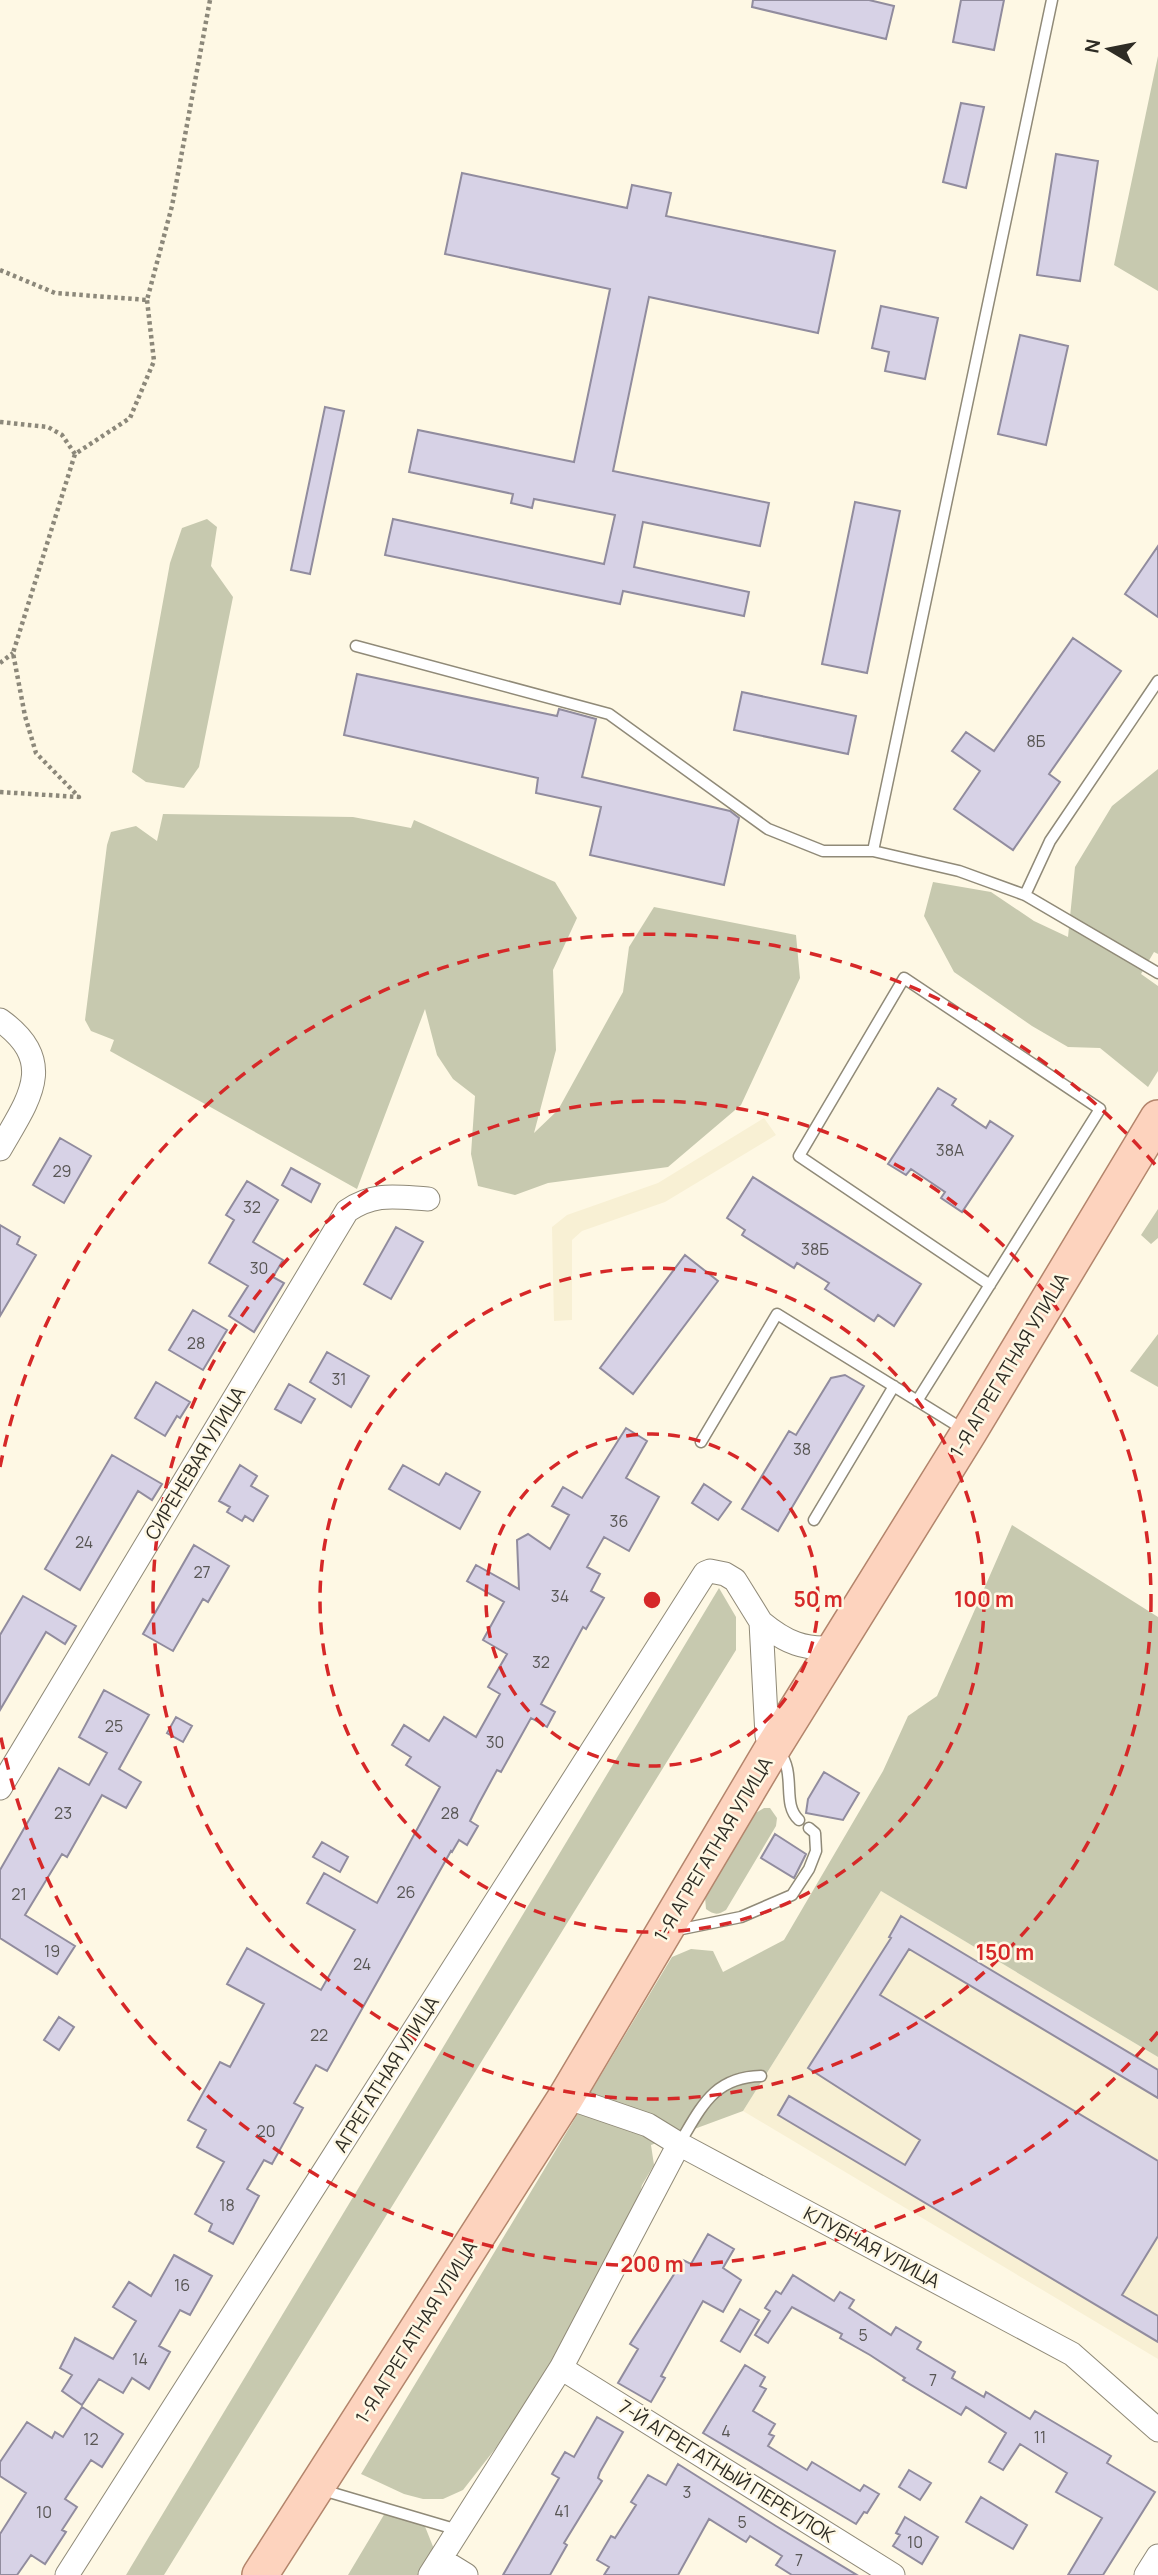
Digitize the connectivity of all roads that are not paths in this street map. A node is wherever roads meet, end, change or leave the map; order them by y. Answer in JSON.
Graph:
{"nodes":[{"id":1,"x":1052,"y":0,"type":"edge"},
{"id":2,"x":356,"y":646,"type":"dead end"},
{"id":3,"x":1158,"y":681,"type":"edge"},
{"id":4,"x":873,"y":851,"type":"junction"},
{"id":5,"x":1026,"y":895,"type":"junction"},
{"id":6,"x":1158,"y":973,"type":"edge"},
{"id":7,"x":0,"y":1020,"type":"edge"},
{"id":8,"x":1158,"y":1118,"type":"edge"},
{"id":9,"x":0,"y":1149,"type":"edge"},
{"id":10,"x":428,"y":1199,"type":"dead end"},
{"id":11,"x":990,"y":1285,"type":"junction"},
{"id":12,"x":894,"y":1386,"type":"junction"},
{"id":13,"x":917,"y":1401,"type":"junction"},
{"id":14,"x":969,"y":1432,"type":"junction"},
{"id":15,"x":701,"y":1442,"type":"dead end"},
{"id":16,"x":814,"y":1520,"type":"dead end"},
{"id":17,"x":761,"y":1622,"type":"junction"},
{"id":18,"x":837,"y":1647,"type":"junction"},
{"id":19,"x":774,"y":1746,"type":"junction"},
{"id":20,"x":0,"y":1788,"type":"edge"},
{"id":21,"x":799,"y":1820,"type":"dead end"},
{"id":22,"x":809,"y":1828,"type":"dead end"},
{"id":23,"x":662,"y":1933,"type":"junction"},
{"id":24,"x":761,"y":2076,"type":"dead end"},
{"id":25,"x":566,"y":2097,"type":"junction"},
{"id":26,"x":679,"y":2144,"type":"junction"},
{"id":27,"x":561,"y":2368,"type":"junction"},
{"id":28,"x":1158,"y":2430,"type":"edge"},
{"id":29,"x":317,"y":2488,"type":"junction"},
{"id":30,"x":458,"y":2530,"type":"junction"},
{"id":31,"x":1158,"y":2556,"type":"edge"},
{"id":32,"x":435,"y":2567,"type":"edge"},
{"id":33,"x":67,"y":2575,"type":"edge"},
{"id":34,"x":260,"y":2575,"type":"edge"},
{"id":35,"x":466,"y":2575,"type":"edge"},
{"id":36,"x":893,"y":2575,"type":"edge"},
{"id":37,"x":1146,"y":2575,"type":"edge"}],
"edges":[{"from":1,"to":4,"type":"lane"},
{"from":2,"to":4,"type":"lane"},
{"from":3,"to":5,"type":"lane"},
{"from":4,"to":5,"type":"lane"},
{"from":5,"to":6,"type":"lane"},
{"from":7,"to":9,"type":"street"},
{"from":8,"to":14,"type":"main road","name":"1-Я АГРЕГАТНАЯ УЛИЦА"},
{"from":10,"to":20,"type":"street","name":"СИРЕНЕВАЯ УЛИЦА"},
{"from":11,"to":11,"type":"lane"},
{"from":11,"to":13,"type":"lane"},
{"from":12,"to":13,"type":"lane"},
{"from":12,"to":15,"type":"lane"},
{"from":12,"to":16,"type":"lane"},
{"from":13,"to":14,"type":"lane"},
{"from":14,"to":18,"type":"main road","name":"1-Я АГРЕГАТНАЯ УЛИЦА"},
{"from":17,"to":18,"type":"street"},
{"from":17,"to":19,"type":"street"},
{"from":17,"to":33,"type":"street","name":"АГРЕГАТНАЯ УЛИЦА"},
{"from":18,"to":19,"type":"main road","name":"1-Я АГРЕГАТНАЯ УЛИЦА"},
{"from":19,"to":21,"type":"lane"},
{"from":19,"to":23,"type":"main road","name":"1-Я АГРЕГАТНАЯ УЛИЦА"},
{"from":22,"to":23,"type":"lane"},
{"from":23,"to":25,"type":"main road","name":"1-Я АГРЕГАТНАЯ УЛИЦА"},
{"from":24,"to":26,"type":"lane"},
{"from":25,"to":26,"type":"street","name":"КЛУБНАЯ УЛИЦА"},
{"from":25,"to":29,"type":"main road","name":"1-Я АГРЕГАТНАЯ УЛИЦА"},
{"from":26,"to":27,"type":"street"},
{"from":26,"to":28,"type":"street","name":"КЛУБНАЯ УЛИЦА"},
{"from":27,"to":30,"type":"street"},
{"from":27,"to":36,"type":"street","name":"7-Й АГРЕГАТНЫЙ ПЕРЕУЛОК"},
{"from":29,"to":30,"type":"lane"},
{"from":29,"to":34,"type":"main road","name":"1-Я АГРЕГАТНАЯ УЛИЦА"},
{"from":30,"to":32,"type":"street"},
{"from":31,"to":37,"type":"street"},
{"from":32,"to":35,"type":"street"}]}
